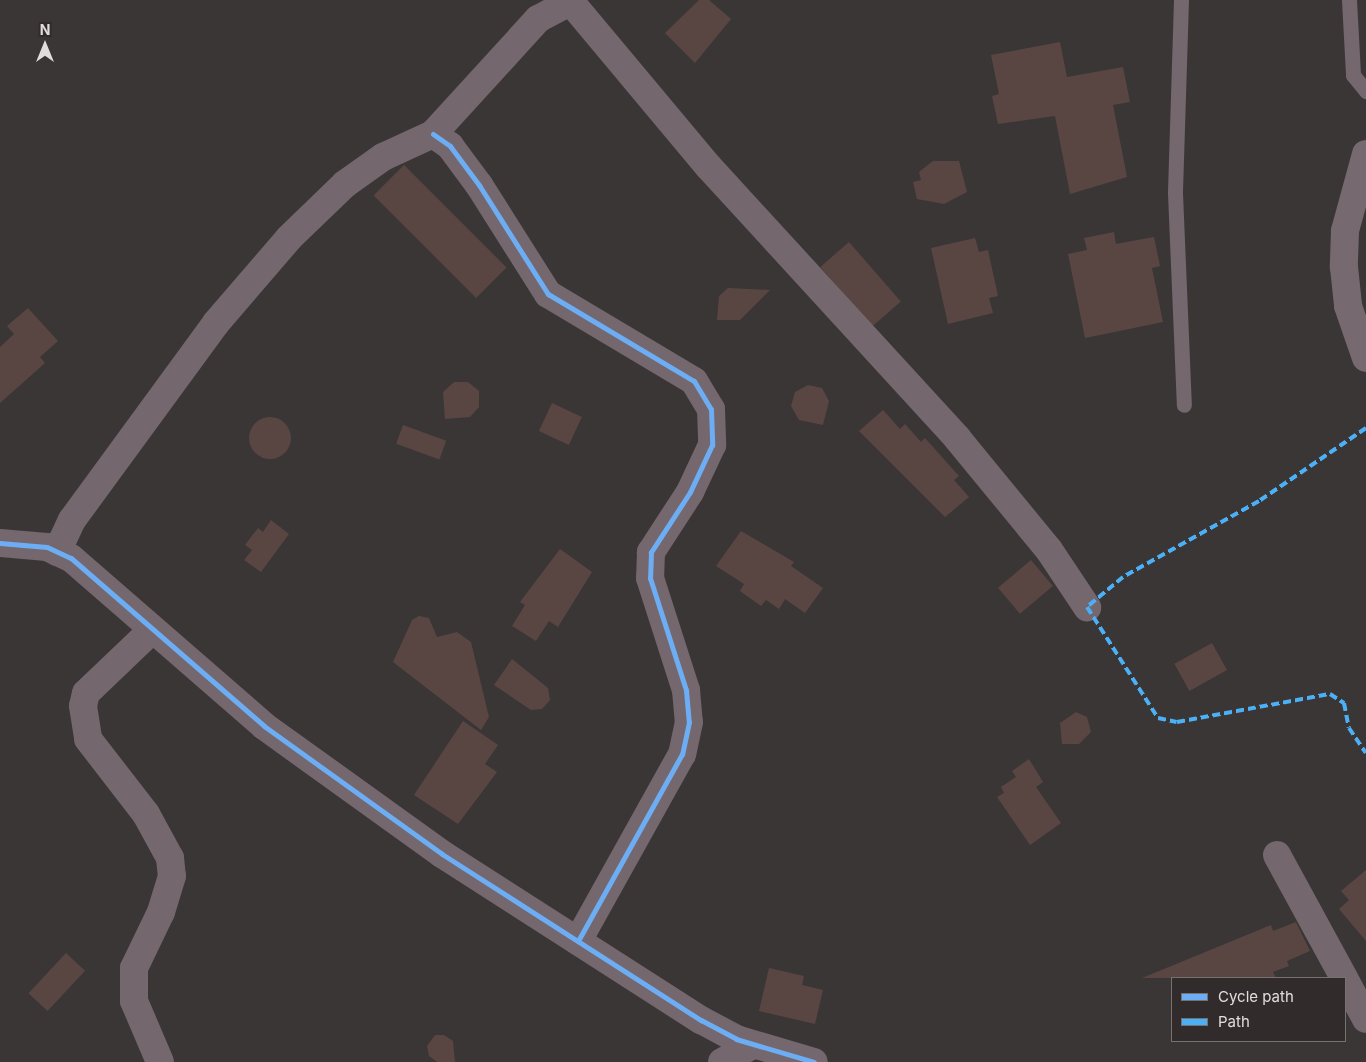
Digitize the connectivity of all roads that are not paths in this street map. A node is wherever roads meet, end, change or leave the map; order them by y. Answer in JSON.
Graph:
{"nodes":[{"id":1,"x":1181,"y":0,"type":"edge"},
{"id":2,"x":1349,"y":0,"type":"edge"},
{"id":3,"x":571,"y":1,"type":"edge"},
{"id":4,"x":1366,"y":91,"type":"edge"},
{"id":5,"x":434,"y":134,"type":"junction"},
{"id":6,"x":1366,"y":154,"type":"edge"},
{"id":7,"x":1366,"y":358,"type":"edge"},
{"id":8,"x":1184,"y":405,"type":"dead end"},
{"id":9,"x":0,"y":543,"type":"edge"},
{"id":10,"x":57,"y":552,"type":"junction"},
{"id":11,"x":1087,"y":607,"type":"dead end"},
{"id":12,"x":152,"y":630,"type":"junction"},
{"id":13,"x":1277,"y":855,"type":"dead end"},
{"id":14,"x":578,"y":941,"type":"junction"},
{"id":15,"x":1343,"y":977,"type":"edge"},
{"id":16,"x":1346,"y":983,"type":"edge"},
{"id":17,"x":1366,"y":1020,"type":"edge"},
{"id":18,"x":753,"y":1045,"type":"junction"},
{"id":19,"x":160,"y":1062,"type":"edge"},
{"id":20,"x":722,"y":1062,"type":"edge"},
{"id":21,"x":814,"y":1062,"type":"edge"}],
"edges":[{"from":1,"to":8,"type":"lane"},
{"from":2,"to":4,"type":"lane"},
{"from":3,"to":5,"type":"street"},
{"from":3,"to":11,"type":"street"},
{"from":5,"to":10,"type":"street"},
{"from":5,"to":14,"type":"street"},
{"from":6,"to":7,"type":"main road"},
{"from":9,"to":10,"type":"street"},
{"from":10,"to":12,"type":"street"},
{"from":12,"to":14,"type":"street"},
{"from":12,"to":19,"type":"street"},
{"from":13,"to":15,"type":"street"},
{"from":14,"to":18,"type":"street"},
{"from":16,"to":17,"type":"street"},
{"from":18,"to":20,"type":"street"},
{"from":18,"to":21,"type":"street"}]}
